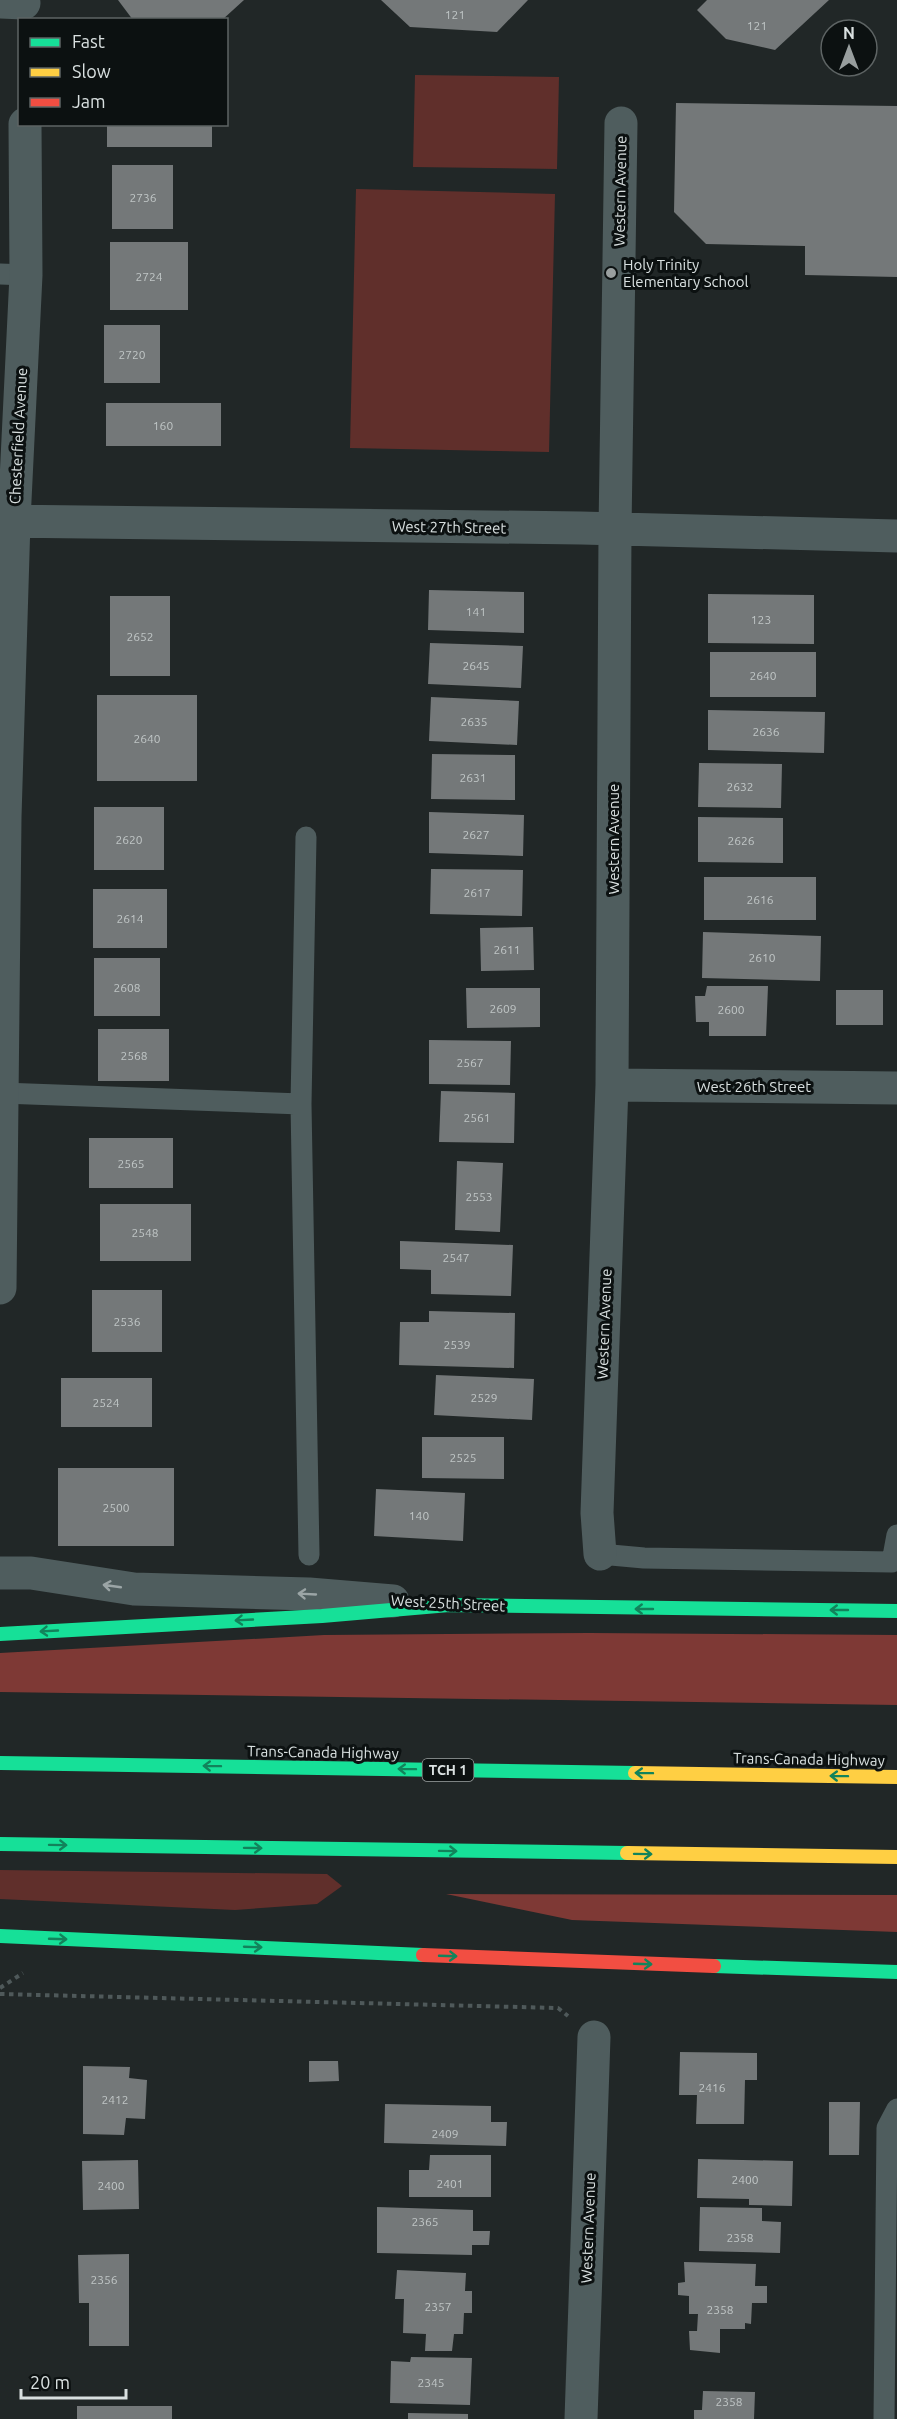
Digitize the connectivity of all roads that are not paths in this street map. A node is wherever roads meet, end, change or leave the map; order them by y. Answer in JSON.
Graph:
{"nodes":[{"id":1,"x":621,"y":123,"type":"dead end"},
{"id":2,"x":25,"y":126,"type":"edge"},
{"id":3,"x":13,"y":275,"type":"edge"},
{"id":4,"x":7,"y":521,"type":"edge"},
{"id":5,"x":615,"y":530,"type":"junction"},
{"id":6,"x":897,"y":536,"type":"edge"},
{"id":7,"x":2,"y":817,"type":"edge"},
{"id":8,"x":306,"y":837,"type":"dead end"},
{"id":9,"x":612,"y":1085,"type":"junction"},
{"id":10,"x":897,"y":1088,"type":"edge"},
{"id":11,"x":1,"y":1093,"type":"edge"},
{"id":12,"x":301,"y":1104,"type":"junction"},
{"id":13,"x":0,"y":1288,"type":"edge"},
{"id":14,"x":897,"y":1535,"type":"edge"},
{"id":15,"x":600,"y":1554,"type":"joint"},
{"id":16,"x":309,"y":1555,"type":"dead end"},
{"id":17,"x":0,"y":1573,"type":"edge"},
{"id":18,"x":449,"y":1605,"type":"junction"},
{"id":19,"x":897,"y":1611,"type":"edge"},
{"id":20,"x":0,"y":1634,"type":"edge"},
{"id":21,"x":0,"y":1763,"type":"edge"},
{"id":22,"x":897,"y":1777,"type":"edge"},
{"id":23,"x":0,"y":1844,"type":"edge"},
{"id":24,"x":897,"y":1857,"type":"edge"},
{"id":25,"x":0,"y":1936,"type":"edge"},
{"id":26,"x":897,"y":1972,"type":"edge"},
{"id":27,"x":594,"y":2037,"type":"road end"},
{"id":28,"x":897,"y":2109,"type":"edge"},
{"id":29,"x":581,"y":2419,"type":"edge"},
{"id":30,"x":884,"y":2419,"type":"edge"}],
"edges":[{"from":1,"to":5,"type":"street","name":"Western Avenue"},
{"from":2,"to":3,"type":"street","name":"Chesterfield Avenue"},
{"from":3,"to":4,"type":"street","name":"Chesterfield Avenue"},
{"from":4,"to":5,"type":"street","name":"West 27th Street"},
{"from":4,"to":7,"type":"street","name":"Chesterfield Avenue"},
{"from":5,"to":6,"type":"street","name":"West 27th Street"},
{"from":5,"to":9,"type":"street","name":"Western Avenue"},
{"from":7,"to":11,"type":"street","name":"Chesterfield Avenue"},
{"from":8,"to":12,"type":"lane"},
{"from":9,"to":10,"type":"street","name":"West 26th Street"},
{"from":9,"to":15,"type":"street","name":"Western Avenue"},
{"from":11,"to":12,"type":"lane"},
{"from":11,"to":13,"type":"street","name":"Chesterfield Avenue"},
{"from":12,"to":16,"type":"lane"},
{"from":14,"to":15,"type":"lane"},
{"from":18,"to":17,"type":"street","name":"West 25th Street","one_way":true},
{"from":19,"to":18,"type":"main road","name":"West 25th Street","one_way":true},
{"from":18,"to":20,"type":"main road","one_way":true},
{"from":22,"to":21,"type":"main road","name":"Trans-Canada Highway","number":"TCH 1","one_way":true},
{"from":23,"to":24,"type":"main road","one_way":true},
{"from":25,"to":26,"type":"main road","one_way":true},
{"from":27,"to":29,"type":"street","name":"Western Avenue"},
{"from":28,"to":30,"type":"lane"}]}
